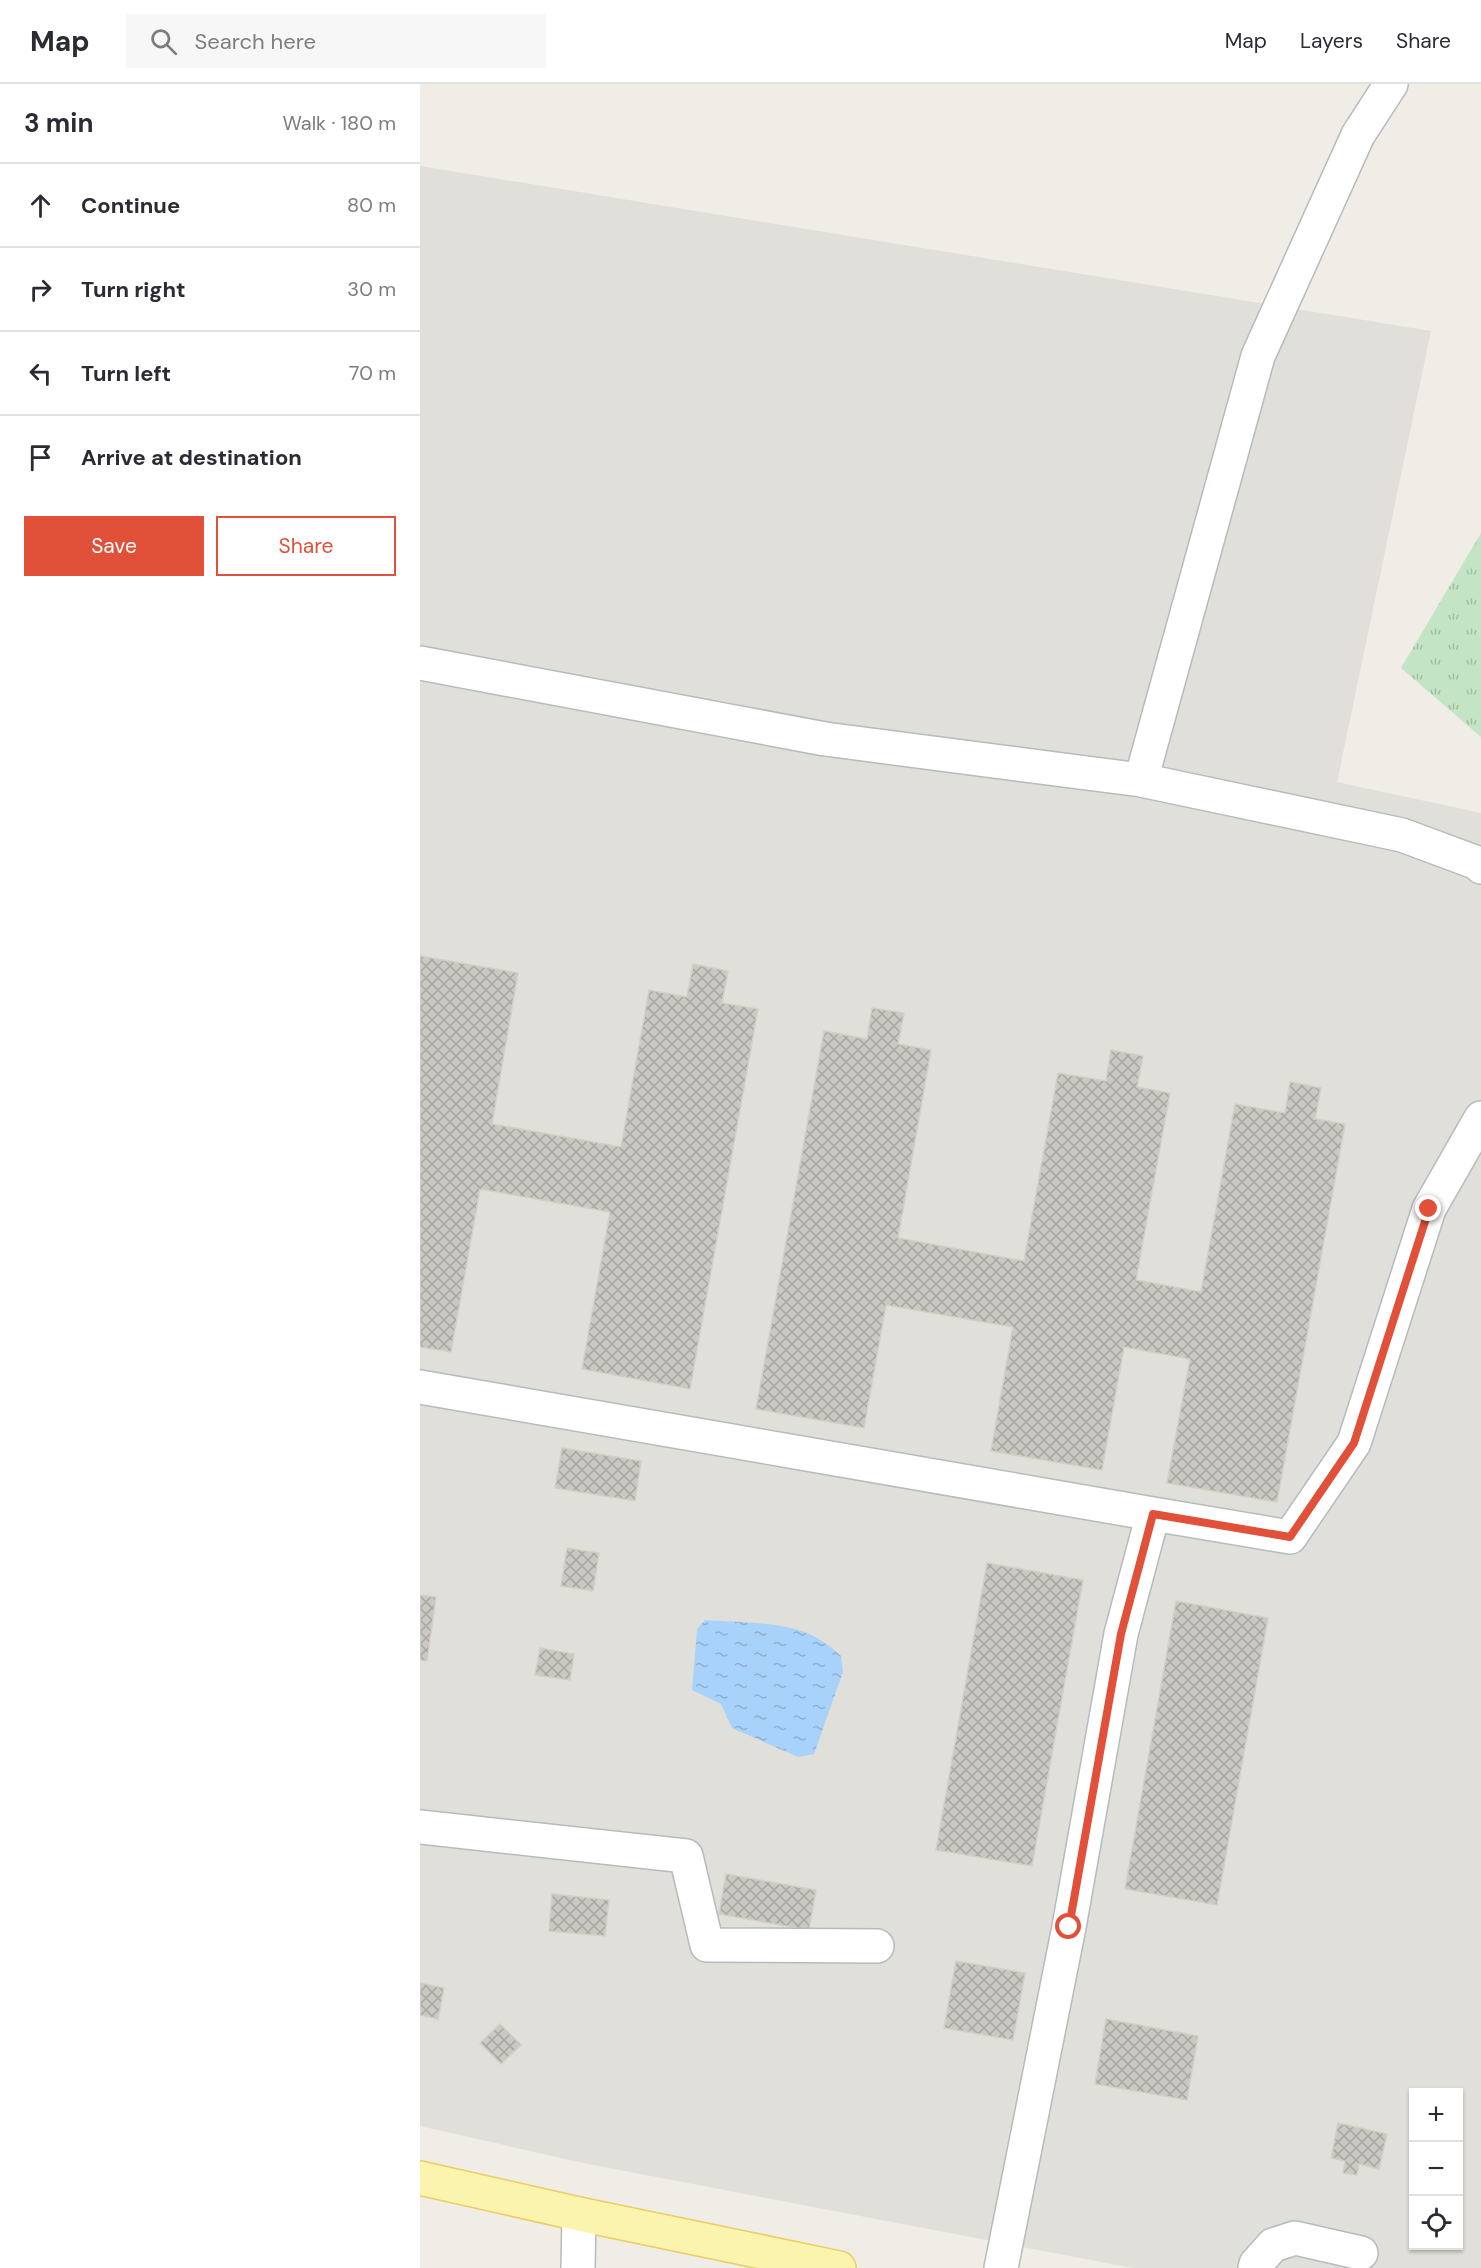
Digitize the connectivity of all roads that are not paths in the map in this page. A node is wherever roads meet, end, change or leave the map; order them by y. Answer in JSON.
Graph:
{"nodes":[{"id":1,"x":1391,"y":84,"type":"edge"},
{"id":2,"x":420,"y":663,"type":"edge"},
{"id":3,"x":1141,"y":780,"type":"junction"},
{"id":4,"x":1481,"y":867,"type":"edge"},
{"id":5,"x":1481,"y":1118,"type":"edge"},
{"id":6,"x":420,"y":1387,"type":"edge"},
{"id":7,"x":1153,"y":1514,"type":"junction"},
{"id":8,"x":420,"y":1827,"type":"edge"},
{"id":9,"x":877,"y":1946,"type":"dead end"},
{"id":10,"x":420,"y":2178,"type":"edge"},
{"id":11,"x":579,"y":2214,"type":"junction"},
{"id":12,"x":1361,"y":2253,"type":"dead end"},
{"id":13,"x":578,"y":2268,"type":"edge"},
{"id":14,"x":839,"y":2268,"type":"edge"},
{"id":15,"x":1001,"y":2268,"type":"edge"},
{"id":16,"x":1255,"y":2268,"type":"edge"}],
"edges":[{"from":1,"to":3,"type":"lane"},
{"from":2,"to":3,"type":"lane"},
{"from":3,"to":4,"type":"lane"},
{"from":5,"to":7,"type":"lane"},
{"from":6,"to":7,"type":"lane"},
{"from":7,"to":15,"type":"lane"},
{"from":8,"to":9,"type":"lane"},
{"from":10,"to":11,"type":"main road"},
{"from":11,"to":13,"type":"lane"},
{"from":11,"to":14,"type":"main road"},
{"from":12,"to":16,"type":"lane"}]}
